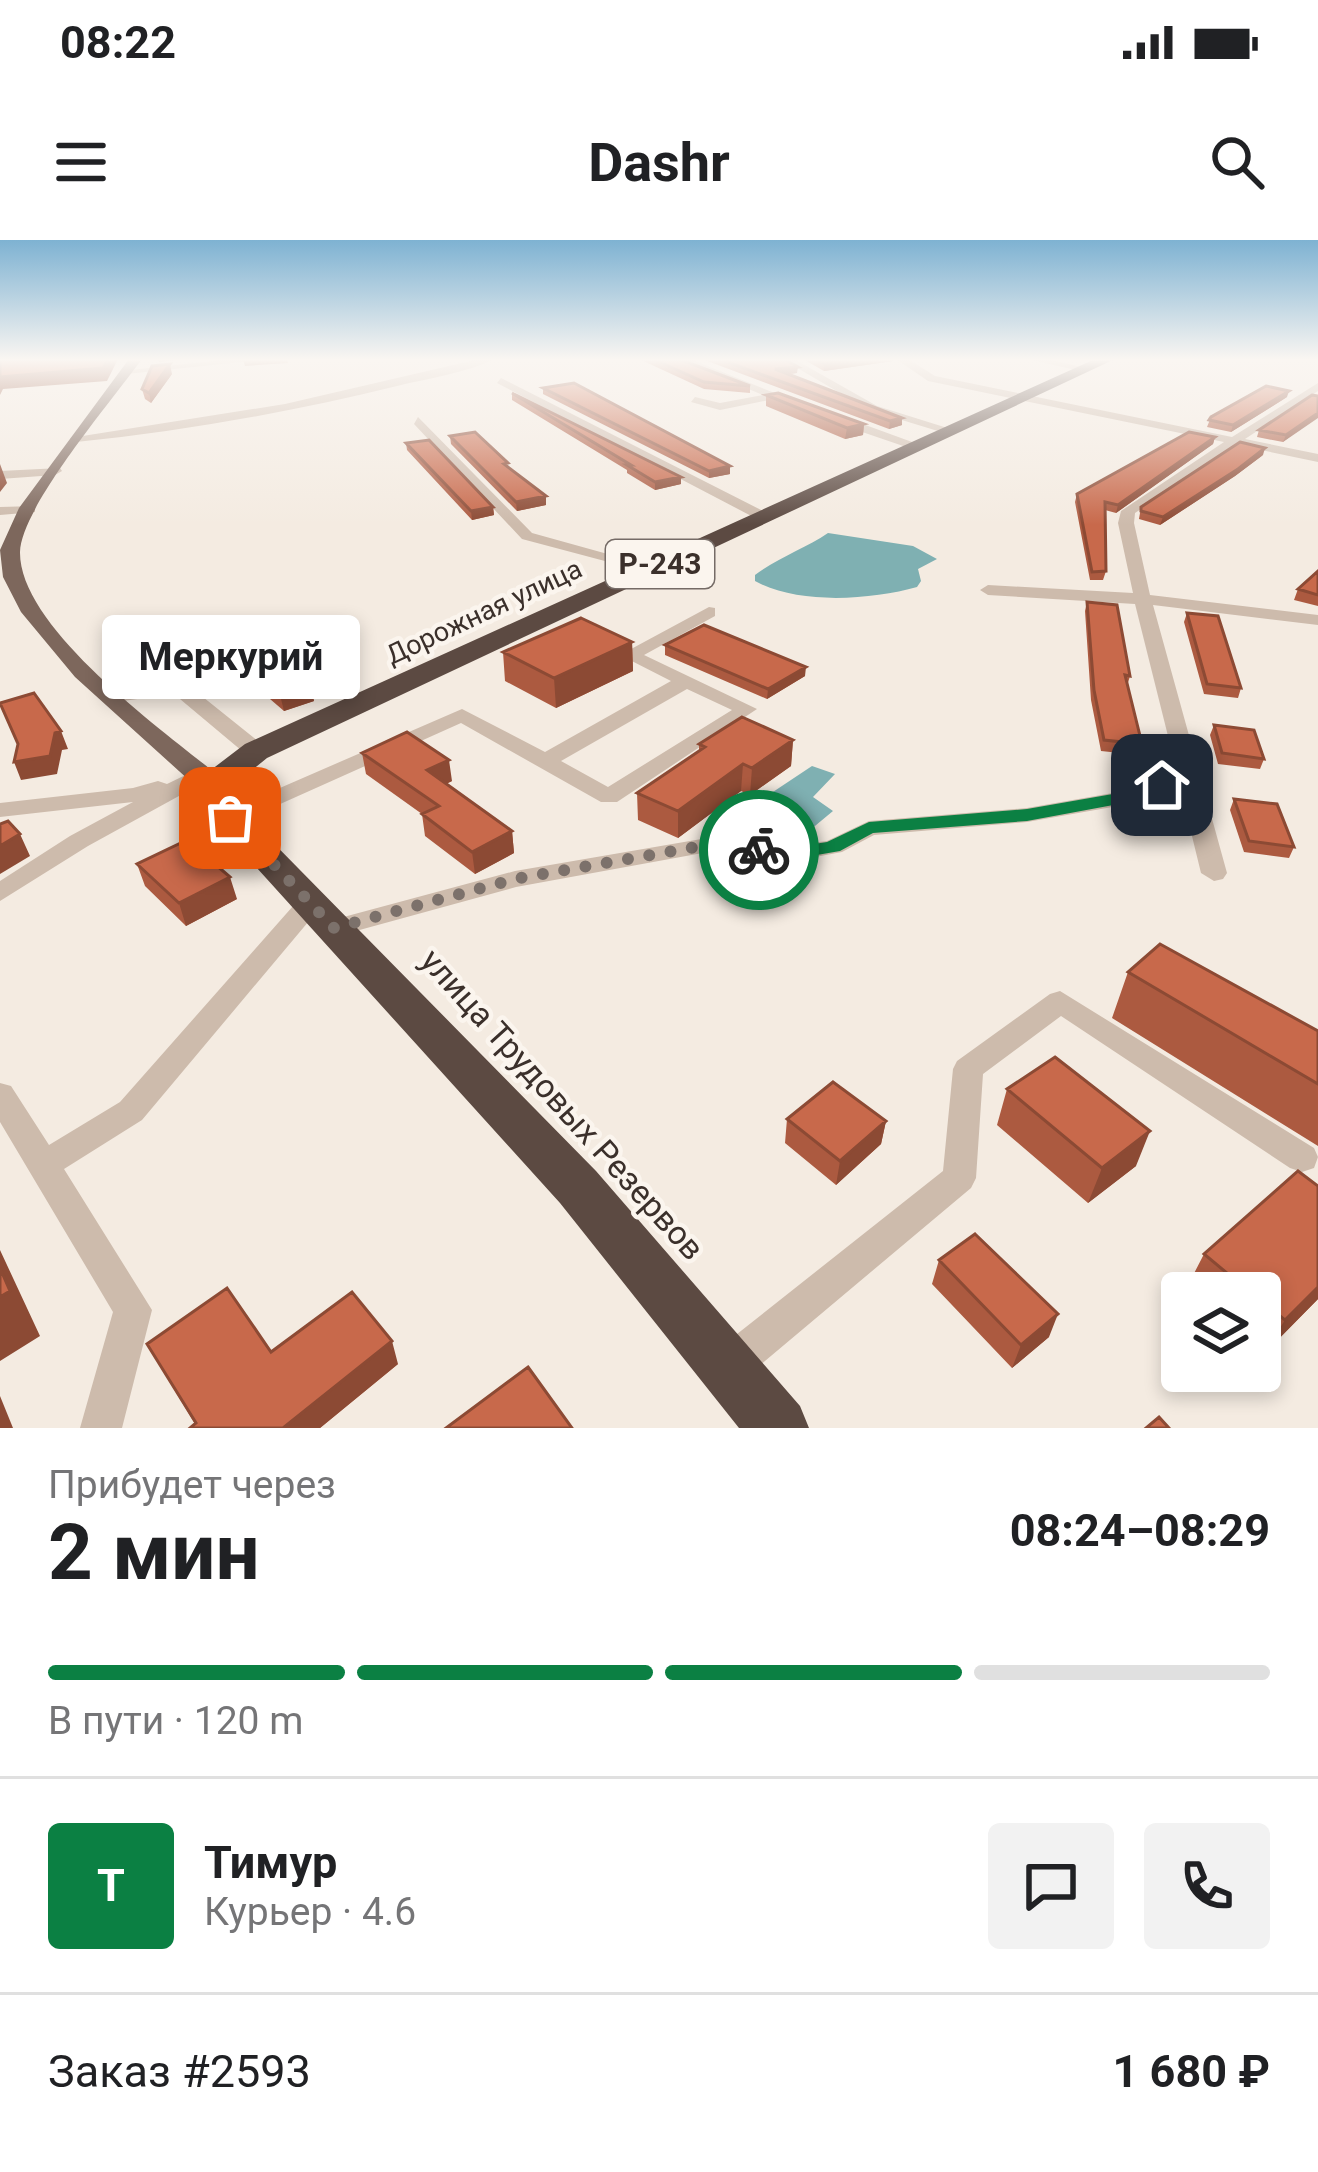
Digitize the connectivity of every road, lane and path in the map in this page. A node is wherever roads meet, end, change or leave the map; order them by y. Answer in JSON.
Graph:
{"nodes":[{"id":1,"x":94,"y":414,"type":"edge"},
{"id":2,"x":248,"y":414,"type":"edge"},
{"id":3,"x":566,"y":414,"type":"edge"},
{"id":4,"x":827,"y":414,"type":"edge"},
{"id":5,"x":895,"y":414,"type":"edge"},
{"id":6,"x":987,"y":414,"type":"edge"},
{"id":7,"x":1099,"y":414,"type":"edge"},
{"id":8,"x":1274,"y":414,"type":"edge"},
{"id":9,"x":418,"y":421,"type":"dead end"},
{"id":10,"x":951,"y":431,"type":"junction"},
{"id":11,"x":76,"y":438,"type":"junction"},
{"id":12,"x":1232,"y":441,"type":"junction"},
{"id":13,"x":917,"y":446,"type":"junction"},
{"id":14,"x":1318,"y":458,"type":"edge"},
{"id":15,"x":55,"y":471,"type":"junction"},
{"id":16,"x":0,"y":475,"type":"edge"},
{"id":17,"x":30,"y":509,"type":"junction"},
{"id":18,"x":0,"y":511,"type":"edge"},
{"id":19,"x":764,"y":517,"type":"junction"},
{"id":20,"x":650,"y":568,"type":"junction"},
{"id":21,"x":988,"y":590,"type":"dead end"},
{"id":22,"x":1143,"y":598,"type":"junction"},
{"id":23,"x":709,"y":612,"type":"dead end"},
{"id":24,"x":1318,"y":620,"type":"edge"},
{"id":25,"x":686,"y":682,"type":"junction"},
{"id":26,"x":108,"y":697,"type":"junction"},
{"id":27,"x":256,"y":751,"type":"junction"},
{"id":28,"x":544,"y":762,"type":"junction"},
{"id":29,"x":1190,"y":775,"type":"junction"},
{"id":30,"x":216,"y":791,"type":"junction"},
{"id":31,"x":0,"y":810,"type":"edge"},
{"id":32,"x":1214,"y":873,"type":"dead end"},
{"id":33,"x":0,"y":892,"type":"edge"},
{"id":34,"x":322,"y":915,"type":"junction"},
{"id":35,"x":0,"y":1095,"type":"edge"},
{"id":36,"x":1302,"y":1159,"type":"dead end"},
{"id":37,"x":43,"y":1165,"type":"junction"},
{"id":38,"x":728,"y":1367,"type":"junction"},
{"id":39,"x":101,"y":1428,"type":"edge"},
{"id":40,"x":778,"y":1428,"type":"edge"}],
"edges":[{"from":1,"to":11,"type":"main road","name":"улица Трудовых Резервов"},
{"from":2,"to":11,"type":"street"},
{"from":3,"to":19,"type":"street"},
{"from":4,"to":13,"type":"street"},
{"from":5,"to":10,"type":"street"},
{"from":6,"to":10,"type":"highway","name":"Дорожная улица","number":"Р-243"},
{"from":7,"to":12,"type":"street"},
{"from":8,"to":12,"type":"street"},
{"from":9,"to":20,"type":"street"},
{"from":10,"to":13,"type":"highway","name":"Дорожная улица","number":"Р-243"},
{"from":11,"to":15,"type":"main road","name":"улица Трудовых Резервов"},
{"from":12,"to":14,"type":"street"},
{"from":12,"to":22,"type":"street"},
{"from":13,"to":19,"type":"highway","name":"Дорожная улица","number":"Р-243"},
{"from":15,"to":16,"type":"street"},
{"from":15,"to":17,"type":"main road","name":"улица Трудовых Резервов"},
{"from":17,"to":18,"type":"street"},
{"from":17,"to":26,"type":"main road","name":"улица Трудовых Резервов"},
{"from":19,"to":20,"type":"highway","name":"Дорожная улица","number":"Р-243"},
{"from":20,"to":27,"type":"highway","name":"Дорожная улица","number":"Р-243"},
{"from":21,"to":22,"type":"street"},
{"from":22,"to":24,"type":"street"},
{"from":22,"to":29,"type":"street"},
{"from":23,"to":25,"type":"street"},
{"from":25,"to":28,"type":"street"},
{"from":25,"to":28,"type":"street"},
{"from":26,"to":27,"type":"street"},
{"from":26,"to":30,"type":"main road","name":"улица Трудовых Резервов"},
{"from":27,"to":30,"type":"highway","name":"Дорожная улица","number":"Р-243"},
{"from":28,"to":30,"type":"street"},
{"from":29,"to":32,"type":"street"},
{"from":29,"to":34,"type":"street"},
{"from":30,"to":31,"type":"street"},
{"from":30,"to":33,"type":"street"},
{"from":30,"to":34,"type":"highway","name":"улица Трудовых Резервов"},
{"from":34,"to":37,"type":"street"},
{"from":34,"to":38,"type":"highway","name":"улица Трудовых Резервов"},
{"from":35,"to":37,"type":"street"},
{"from":36,"to":38,"type":"street"},
{"from":37,"to":39,"type":"street"},
{"from":38,"to":40,"type":"highway","name":"улица Трудовых Резервов"}]}
